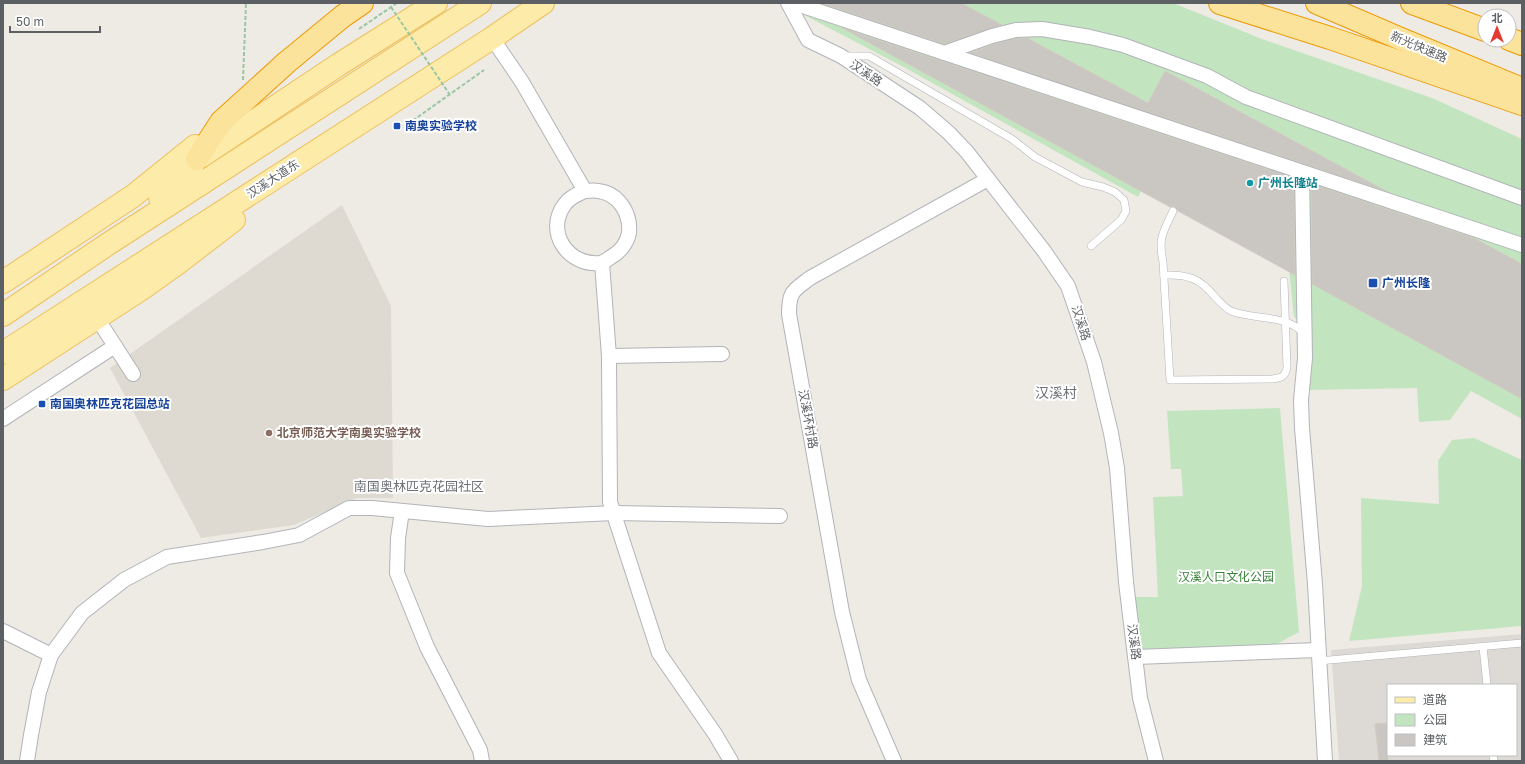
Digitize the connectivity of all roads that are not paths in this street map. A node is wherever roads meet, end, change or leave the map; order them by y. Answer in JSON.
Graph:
{"nodes":[{"id":1,"x":362,"y":3,"type":"edge"},
{"id":2,"x":436,"y":3,"type":"edge"},
{"id":3,"x":480,"y":3,"type":"edge"},
{"id":4,"x":543,"y":3,"type":"edge"},
{"id":5,"x":788,"y":3,"type":"edge"},
{"id":6,"x":794,"y":3,"type":"edge"},
{"id":7,"x":1220,"y":3,"type":"edge"},
{"id":8,"x":1317,"y":3,"type":"edge"},
{"id":9,"x":1412,"y":3,"type":"edge"},
{"id":10,"x":1445,"y":3,"type":"edge"},
{"id":11,"x":1477,"y":19,"type":"edge"},
{"id":12,"x":1477,"y":27,"type":"edge"},
{"id":13,"x":492,"y":38,"type":"junction"},
{"id":14,"x":944,"y":53,"type":"junction"},
{"id":15,"x":841,"y":56,"type":"junction"},
{"id":16,"x":1522,"y":89,"type":"edge"},
{"id":17,"x":1522,"y":104,"type":"edge"},
{"id":18,"x":222,"y":122,"type":"junction"},
{"id":19,"x":314,"y":153,"type":"junction"},
{"id":20,"x":197,"y":158,"type":"junction"},
{"id":21,"x":1302,"y":172,"type":"junction"},
{"id":22,"x":988,"y":178,"type":"junction"},
{"id":23,"x":585,"y":191,"type":"junction"},
{"id":24,"x":1522,"y":198,"type":"edge"},
{"id":25,"x":1173,"y":211,"type":"dead end"},
{"id":26,"x":1522,"y":245,"type":"edge"},
{"id":27,"x":1091,"y":246,"type":"dead end"},
{"id":28,"x":602,"y":263,"type":"junction"},
{"id":29,"x":1164,"y":275,"type":"junction"},
{"id":30,"x":54,"y":281,"type":"junction"},
{"id":31,"x":3,"y":282,"type":"edge"},
{"id":32,"x":1284,"y":282,"type":"dead end"},
{"id":33,"x":3,"y":315,"type":"edge"},
{"id":34,"x":97,"y":318,"type":"junction"},
{"id":35,"x":1286,"y":322,"type":"junction"},
{"id":36,"x":1305,"y":335,"type":"junction"},
{"id":37,"x":115,"y":346,"type":"junction"},
{"id":38,"x":3,"y":354,"type":"edge"},
{"id":39,"x":722,"y":354,"type":"dead end"},
{"id":40,"x":609,"y":356,"type":"junction"},
{"id":41,"x":133,"y":374,"type":"dead end"},
{"id":42,"x":3,"y":379,"type":"edge"},
{"id":43,"x":3,"y":419,"type":"edge"},
{"id":44,"x":402,"y":511,"type":"junction"},
{"id":45,"x":614,"y":513,"type":"junction"},
{"id":46,"x":780,"y":516,"type":"dead end"},
{"id":47,"x":3,"y":631,"type":"edge"},
{"id":48,"x":1522,"y":644,"type":"edge"},
{"id":49,"x":1483,"y":647,"type":"junction"},
{"id":50,"x":50,"y":655,"type":"junction"},
{"id":51,"x":1318,"y":656,"type":"junction"},
{"id":52,"x":1136,"y":657,"type":"junction"},
{"id":53,"x":1487,"y":684,"type":"edge"},
{"id":54,"x":27,"y":761,"type":"edge"},
{"id":55,"x":482,"y":761,"type":"edge"},
{"id":56,"x":731,"y":761,"type":"edge"},
{"id":57,"x":894,"y":761,"type":"edge"},
{"id":58,"x":1156,"y":761,"type":"edge"},
{"id":59,"x":1325,"y":761,"type":"edge"}],
"edges":[{"from":1,"to":18,"type":"highway"},
{"from":2,"to":20,"type":"main road"},
{"from":3,"to":30,"type":"main road"},
{"from":4,"to":13,"type":"main road","name":"汉溪大道东"},
{"from":5,"to":15,"type":"street","name":"汉溪路"},
{"from":6,"to":14,"type":"street"},
{"from":7,"to":17,"type":"highway"},
{"from":8,"to":16,"type":"highway","name":"新光快速路"},
{"from":9,"to":12,"type":"highway"},
{"from":10,"to":11,"type":"highway"},
{"from":13,"to":19,"type":"main road","name":"汉溪大道东"},
{"from":13,"to":23,"type":"street"},
{"from":14,"to":21,"type":"street"},
{"from":14,"to":24,"type":"street"},
{"from":15,"to":22,"type":"street","name":"汉溪路"},
{"from":15,"to":27,"type":"lane"},
{"from":18,"to":20,"type":"highway"},
{"from":18,"to":31,"type":"main road"},
{"from":19,"to":34,"type":"main road"},
{"from":19,"to":38,"type":"main road","name":"汉溪大道东"},
{"from":20,"to":30,"type":"main road"},
{"from":21,"to":26,"type":"street"},
{"from":21,"to":36,"type":"street"},
{"from":22,"to":52,"type":"street","name":"汉溪路"},
{"from":22,"to":57,"type":"street","name":"汉溪环村路"},
{"from":23,"to":28,"type":"street"},
{"from":23,"to":28,"type":"street"},
{"from":25,"to":29,"type":"lane"},
{"from":28,"to":40,"type":"street"},
{"from":29,"to":35,"type":"lane"},
{"from":29,"to":35,"type":"lane"},
{"from":30,"to":33,"type":"main road"},
{"from":32,"to":35,"type":"lane"},
{"from":34,"to":37,"type":"street"},
{"from":34,"to":42,"type":"main road"},
{"from":35,"to":36,"type":"lane"},
{"from":36,"to":51,"type":"street"},
{"from":37,"to":41,"type":"street"},
{"from":37,"to":43,"type":"street"},
{"from":39,"to":40,"type":"street"},
{"from":40,"to":45,"type":"street"},
{"from":44,"to":45,"type":"street"},
{"from":44,"to":50,"type":"street"},
{"from":44,"to":55,"type":"street"},
{"from":45,"to":46,"type":"street"},
{"from":45,"to":56,"type":"street"},
{"from":47,"to":50,"type":"street"},
{"from":48,"to":49,"type":"lane"},
{"from":49,"to":51,"type":"lane"},
{"from":49,"to":53,"type":"lane"},
{"from":50,"to":54,"type":"street"},
{"from":51,"to":52,"type":"street"},
{"from":51,"to":59,"type":"street"},
{"from":52,"to":58,"type":"street","name":"汉溪路"}]}
